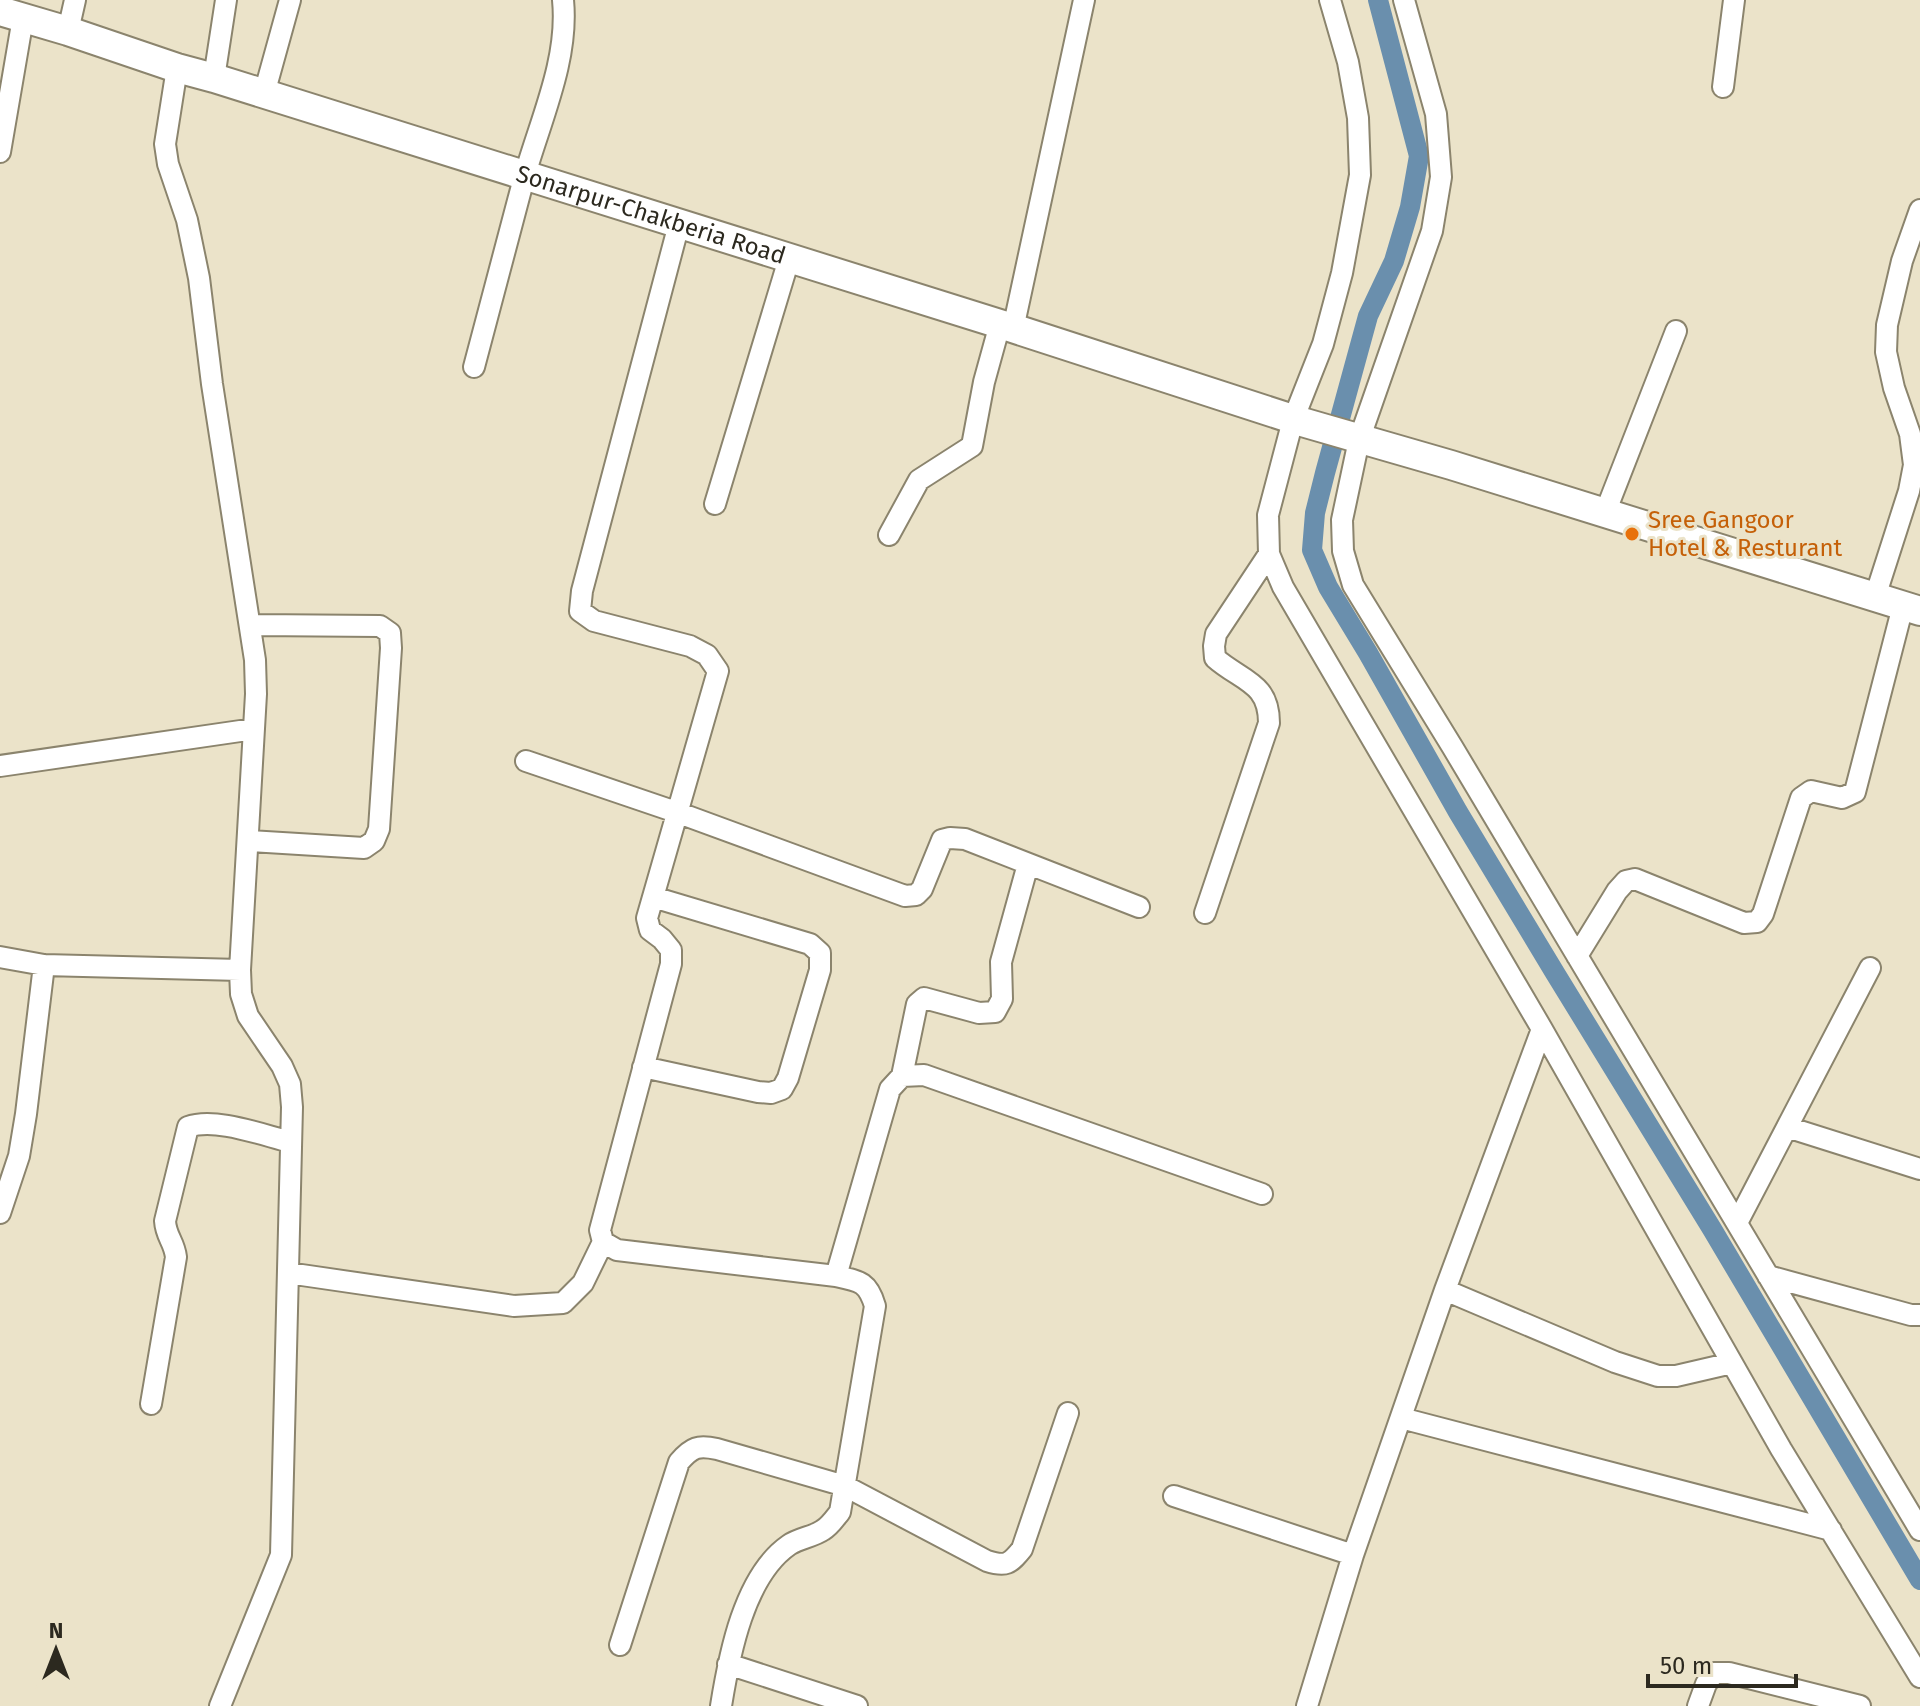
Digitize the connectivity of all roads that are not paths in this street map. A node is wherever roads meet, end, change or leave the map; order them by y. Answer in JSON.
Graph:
{"nodes":[{"id":1,"x":75,"y":0,"type":"edge"},
{"id":2,"x":226,"y":0,"type":"edge"},
{"id":3,"x":290,"y":0,"type":"edge"},
{"id":4,"x":563,"y":0,"type":"edge"},
{"id":5,"x":1084,"y":0,"type":"edge"},
{"id":6,"x":1330,"y":0,"type":"edge"},
{"id":7,"x":1422,"y":0,"type":"edge"},
{"id":8,"x":1734,"y":0,"type":"edge"},
{"id":9,"x":1406,"y":9,"type":"edge"},
{"id":10,"x":11,"y":15,"type":"edge"},
{"id":11,"x":68,"y":31,"type":"junction"},
{"id":12,"x":177,"y":68,"type":"junction"},
{"id":13,"x":214,"y":78,"type":"junction"},
{"id":14,"x":1723,"y":87,"type":"dead end"},
{"id":15,"x":264,"y":94,"type":"junction"},
{"id":16,"x":0,"y":152,"type":"edge"},
{"id":17,"x":525,"y":176,"type":"junction"},
{"id":18,"x":1920,"y":210,"type":"edge"},
{"id":19,"x":679,"y":224,"type":"junction"},
{"id":20,"x":789,"y":259,"type":"junction"},
{"id":21,"x":1006,"y":326,"type":"junction"},
{"id":22,"x":1676,"y":331,"type":"dead end"},
{"id":23,"x":474,"y":367,"type":"dead end"},
{"id":24,"x":1298,"y":421,"type":"junction"},
{"id":25,"x":1356,"y":438,"type":"junction"},
{"id":26,"x":715,"y":504,"type":"dead end"},
{"id":27,"x":1605,"y":513,"type":"junction"},
{"id":28,"x":889,"y":535,"type":"dead end"},
{"id":29,"x":1269,"y":554,"type":"junction"},
{"id":30,"x":1875,"y":597,"type":"junction"},
{"id":31,"x":1911,"y":609,"type":"edge"},
{"id":32,"x":250,"y":625,"type":"junction"},
{"id":33,"x":254,"y":729,"type":"junction"},
{"id":34,"x":526,"y":761,"type":"dead end"},
{"id":35,"x":0,"y":766,"type":"edge"},
{"id":36,"x":679,"y":813,"type":"junction"},
{"id":37,"x":249,"y":841,"type":"junction"},
{"id":38,"x":1028,"y":864,"type":"junction"},
{"id":39,"x":653,"y":897,"type":"junction"},
{"id":40,"x":1139,"y":907,"type":"dead end"},
{"id":41,"x":1205,"y":913,"type":"dead end"},
{"id":42,"x":1577,"y":956,"type":"junction"},
{"id":43,"x":0,"y":957,"type":"edge"},
{"id":44,"x":44,"y":965,"type":"junction"},
{"id":45,"x":1870,"y":968,"type":"dead end"},
{"id":46,"x":240,"y":970,"type":"junction"},
{"id":47,"x":1542,"y":1029,"type":"junction"},
{"id":48,"x":643,"y":1067,"type":"junction"},
{"id":49,"x":902,"y":1076,"type":"junction"},
{"id":50,"x":1787,"y":1127,"type":"junction"},
{"id":51,"x":291,"y":1142,"type":"junction"},
{"id":52,"x":1920,"y":1169,"type":"edge"},
{"id":53,"x":1262,"y":1194,"type":"dead end"},
{"id":54,"x":0,"y":1213,"type":"edge"},
{"id":55,"x":1737,"y":1223,"type":"junction"},
{"id":56,"x":603,"y":1242,"type":"junction"},
{"id":57,"x":288,"y":1273,"type":"junction"},
{"id":58,"x":836,"y":1276,"type":"junction"},
{"id":59,"x":1768,"y":1276,"type":"junction"},
{"id":60,"x":1445,"y":1290,"type":"junction"},
{"id":61,"x":1920,"y":1315,"type":"edge"},
{"id":62,"x":1732,"y":1363,"type":"junction"},
{"id":63,"x":151,"y":1404,"type":"dead end"},
{"id":64,"x":1068,"y":1413,"type":"dead end"},
{"id":65,"x":1401,"y":1418,"type":"junction"},
{"id":66,"x":845,"y":1486,"type":"junction"},
{"id":67,"x":1174,"y":1496,"type":"dead end"},
{"id":68,"x":1831,"y":1530,"type":"junction"},
{"id":69,"x":1920,"y":1530,"type":"edge"},
{"id":70,"x":1353,"y":1555,"type":"junction"},
{"id":71,"x":620,"y":1645,"type":"dead end"},
{"id":72,"x":728,"y":1664,"type":"junction"},
{"id":73,"x":1920,"y":1677,"type":"edge"},
{"id":74,"x":220,"y":1706,"type":"edge"},
{"id":75,"x":721,"y":1706,"type":"edge"},
{"id":76,"x":857,"y":1706,"type":"edge"},
{"id":77,"x":1307,"y":1706,"type":"edge"},
{"id":78,"x":1698,"y":1706,"type":"edge"},
{"id":79,"x":1860,"y":1706,"type":"edge"}],
"edges":[{"from":1,"to":11,"type":"street"},
{"from":2,"to":13,"type":"street"},
{"from":3,"to":15,"type":"street"},
{"from":4,"to":17,"type":"street"},
{"from":5,"to":21,"type":"street"},
{"from":6,"to":24,"type":"street"},
{"from":7,"to":9,"type":"street"},
{"from":8,"to":14,"type":"street"},
{"from":9,"to":25,"type":"street"},
{"from":10,"to":11,"type":"main road","name":"Sonarpur-Chakberia Road"},
{"from":10,"to":16,"type":"street"},
{"from":11,"to":12,"type":"main road","name":"Sonarpur-Chakberia Road"},
{"from":12,"to":13,"type":"main road","name":"Sonarpur-Chakberia Road"},
{"from":12,"to":32,"type":"street"},
{"from":13,"to":15,"type":"main road","name":"Sonarpur-Chakberia Road"},
{"from":15,"to":17,"type":"main road","name":"Sonarpur-Chakberia Road"},
{"from":17,"to":19,"type":"main road","name":"Sonarpur-Chakberia Road"},
{"from":17,"to":23,"type":"street"},
{"from":18,"to":30,"type":"street"},
{"from":19,"to":20,"type":"main road","name":"Sonarpur-Chakberia Road"},
{"from":19,"to":36,"type":"street"},
{"from":20,"to":21,"type":"main road","name":"Sonarpur-Chakberia Road"},
{"from":20,"to":26,"type":"street"},
{"from":21,"to":24,"type":"main road","name":"Sonarpur-Chakberia Road"},
{"from":21,"to":28,"type":"street"},
{"from":22,"to":27,"type":"street"},
{"from":24,"to":25,"type":"main road","name":"Sonarpur-Chakberia Road"},
{"from":24,"to":29,"type":"street"},
{"from":25,"to":27,"type":"main road"},
{"from":25,"to":42,"type":"street"},
{"from":27,"to":30,"type":"main road"},
{"from":29,"to":41,"type":"street"},
{"from":29,"to":47,"type":"street"},
{"from":30,"to":31,"type":"main road"},
{"from":31,"to":42,"type":"street"},
{"from":32,"to":33,"type":"street"},
{"from":32,"to":37,"type":"street"},
{"from":33,"to":35,"type":"street"},
{"from":33,"to":37,"type":"street"},
{"from":34,"to":36,"type":"street"},
{"from":36,"to":38,"type":"street"},
{"from":36,"to":39,"type":"street"},
{"from":37,"to":46,"type":"street"},
{"from":38,"to":40,"type":"street"},
{"from":38,"to":49,"type":"street"},
{"from":39,"to":48,"type":"street"},
{"from":39,"to":48,"type":"street"},
{"from":42,"to":55,"type":"street"},
{"from":43,"to":44,"type":"street"},
{"from":44,"to":46,"type":"street"},
{"from":44,"to":54,"type":"street"},
{"from":45,"to":50,"type":"street"},
{"from":46,"to":51,"type":"street"},
{"from":47,"to":60,"type":"street"},
{"from":47,"to":62,"type":"street"},
{"from":48,"to":56,"type":"street"},
{"from":49,"to":53,"type":"street"},
{"from":49,"to":58,"type":"street"},
{"from":50,"to":52,"type":"street"},
{"from":50,"to":55,"type":"street"},
{"from":51,"to":57,"type":"street"},
{"from":51,"to":63,"type":"street"},
{"from":55,"to":59,"type":"street"},
{"from":56,"to":57,"type":"street"},
{"from":56,"to":58,"type":"street"},
{"from":57,"to":74,"type":"street"},
{"from":58,"to":66,"type":"street"},
{"from":59,"to":61,"type":"street"},
{"from":59,"to":69,"type":"street"},
{"from":60,"to":62,"type":"street"},
{"from":60,"to":65,"type":"street"},
{"from":62,"to":68,"type":"street"},
{"from":64,"to":66,"type":"street"},
{"from":65,"to":68,"type":"street"},
{"from":65,"to":70,"type":"street"},
{"from":66,"to":71,"type":"street"},
{"from":66,"to":72,"type":"street"},
{"from":67,"to":70,"type":"street"},
{"from":68,"to":73,"type":"street"},
{"from":70,"to":77,"type":"street"},
{"from":72,"to":75,"type":"street"},
{"from":72,"to":76,"type":"street"},
{"from":78,"to":79,"type":"street"}]}
